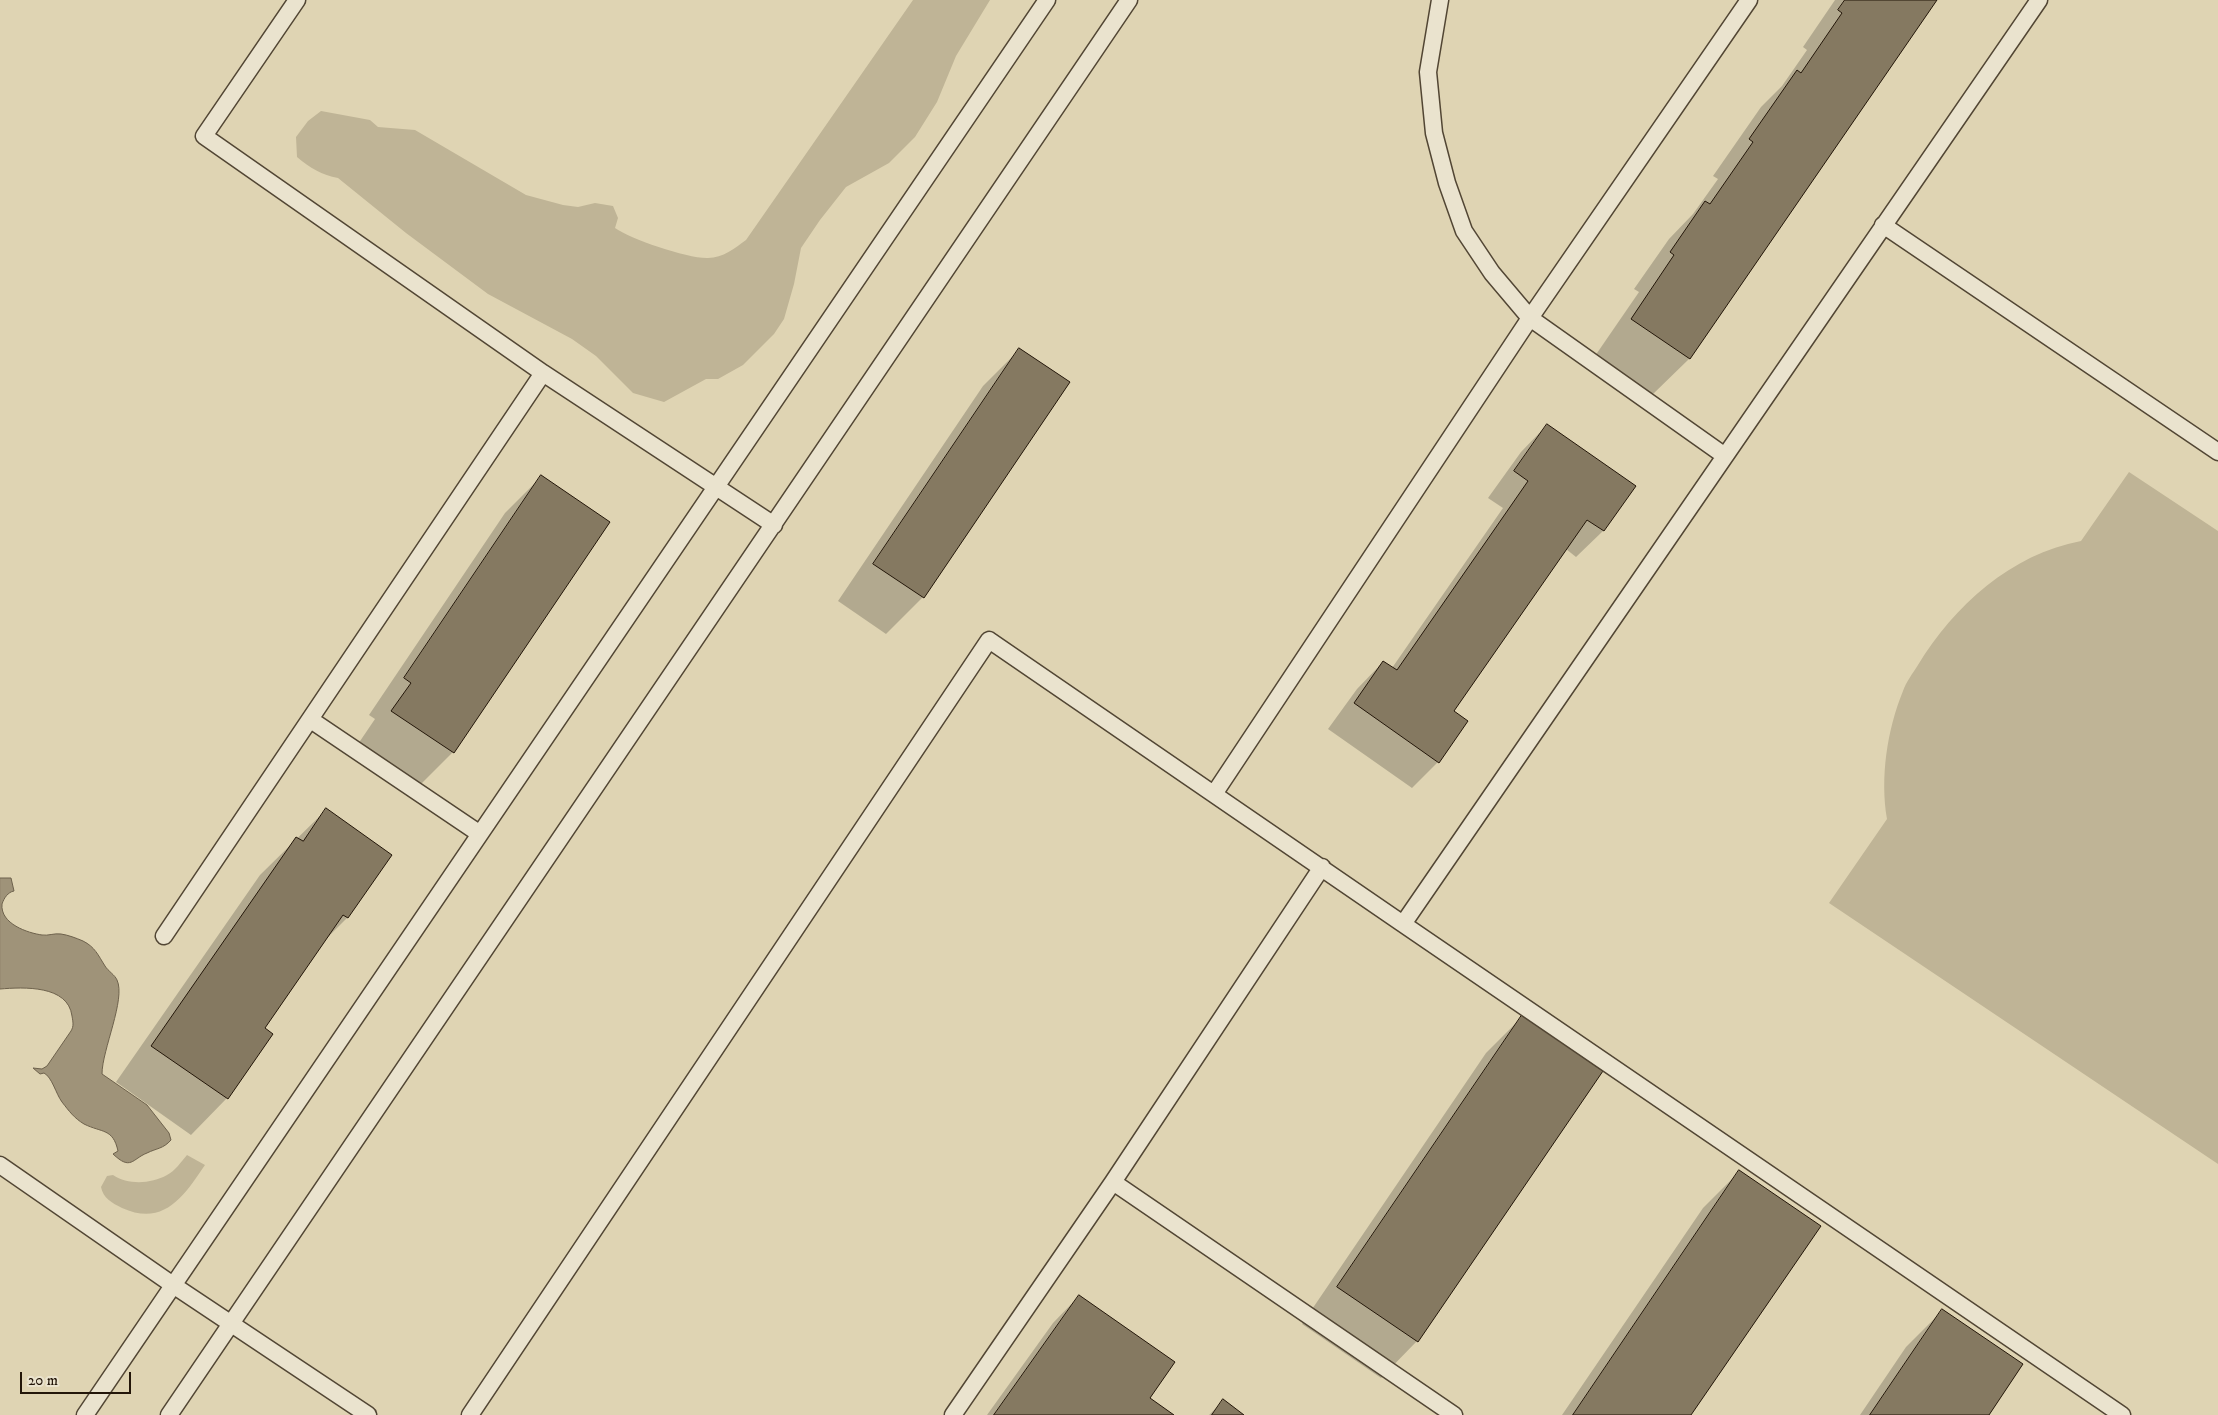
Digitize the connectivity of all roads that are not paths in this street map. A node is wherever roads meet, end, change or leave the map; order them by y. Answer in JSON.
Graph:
{"nodes":[{"id":1,"x":297,"y":0,"type":"edge"},
{"id":2,"x":1047,"y":0,"type":"edge"},
{"id":3,"x":1129,"y":0,"type":"edge"},
{"id":4,"x":1440,"y":0,"type":"edge"},
{"id":5,"x":1749,"y":0,"type":"edge"},
{"id":6,"x":2039,"y":0,"type":"edge"},
{"id":7,"x":1883,"y":225,"type":"junction"},
{"id":8,"x":1530,"y":318,"type":"junction"},
{"id":9,"x":543,"y":373,"type":"junction"},
{"id":10,"x":2218,"y":452,"type":"edge"},
{"id":11,"x":1725,"y":456,"type":"junction"},
{"id":12,"x":715,"y":486,"type":"junction"},
{"id":13,"x":774,"y":525,"type":"junction"},
{"id":14,"x":311,"y":720,"type":"junction"},
{"id":15,"x":1214,"y":794,"type":"junction"},
{"id":16,"x":480,"y":834,"type":"junction"},
{"id":17,"x":1322,"y":867,"type":"junction"},
{"id":18,"x":1403,"y":924,"type":"junction"},
{"id":19,"x":164,"y":936,"type":"dead end"},
{"id":20,"x":0,"y":1165,"type":"edge"},
{"id":21,"x":1113,"y":1182,"type":"junction"},
{"id":22,"x":173,"y":1285,"type":"junction"},
{"id":23,"x":231,"y":1324,"type":"junction"},
{"id":24,"x":85,"y":1415,"type":"edge"},
{"id":25,"x":169,"y":1415,"type":"edge"},
{"id":26,"x":368,"y":1415,"type":"edge"},
{"id":27,"x":470,"y":1415,"type":"edge"},
{"id":28,"x":953,"y":1415,"type":"edge"},
{"id":29,"x":1454,"y":1415,"type":"edge"},
{"id":30,"x":2122,"y":1415,"type":"edge"}],
"edges":[{"from":1,"to":9,"type":"lane"},
{"from":2,"to":12,"type":"lane"},
{"from":3,"to":13,"type":"lane"},
{"from":4,"to":8,"type":"lane"},
{"from":5,"to":8,"type":"lane"},
{"from":6,"to":7,"type":"lane"},
{"from":7,"to":10,"type":"lane"},
{"from":7,"to":11,"type":"lane"},
{"from":8,"to":11,"type":"lane"},
{"from":8,"to":15,"type":"lane"},
{"from":9,"to":12,"type":"lane"},
{"from":9,"to":14,"type":"lane"},
{"from":11,"to":18,"type":"lane"},
{"from":12,"to":13,"type":"lane"},
{"from":12,"to":16,"type":"lane"},
{"from":13,"to":23,"type":"lane"},
{"from":14,"to":16,"type":"lane"},
{"from":14,"to":19,"type":"lane"},
{"from":15,"to":17,"type":"lane"},
{"from":15,"to":27,"type":"lane"},
{"from":16,"to":22,"type":"lane"},
{"from":17,"to":18,"type":"lane"},
{"from":17,"to":21,"type":"lane"},
{"from":18,"to":30,"type":"lane"},
{"from":20,"to":22,"type":"lane"},
{"from":21,"to":28,"type":"lane"},
{"from":21,"to":29,"type":"lane"},
{"from":22,"to":23,"type":"lane"},
{"from":22,"to":24,"type":"lane"},
{"from":23,"to":25,"type":"lane"},
{"from":23,"to":26,"type":"lane"}]}
